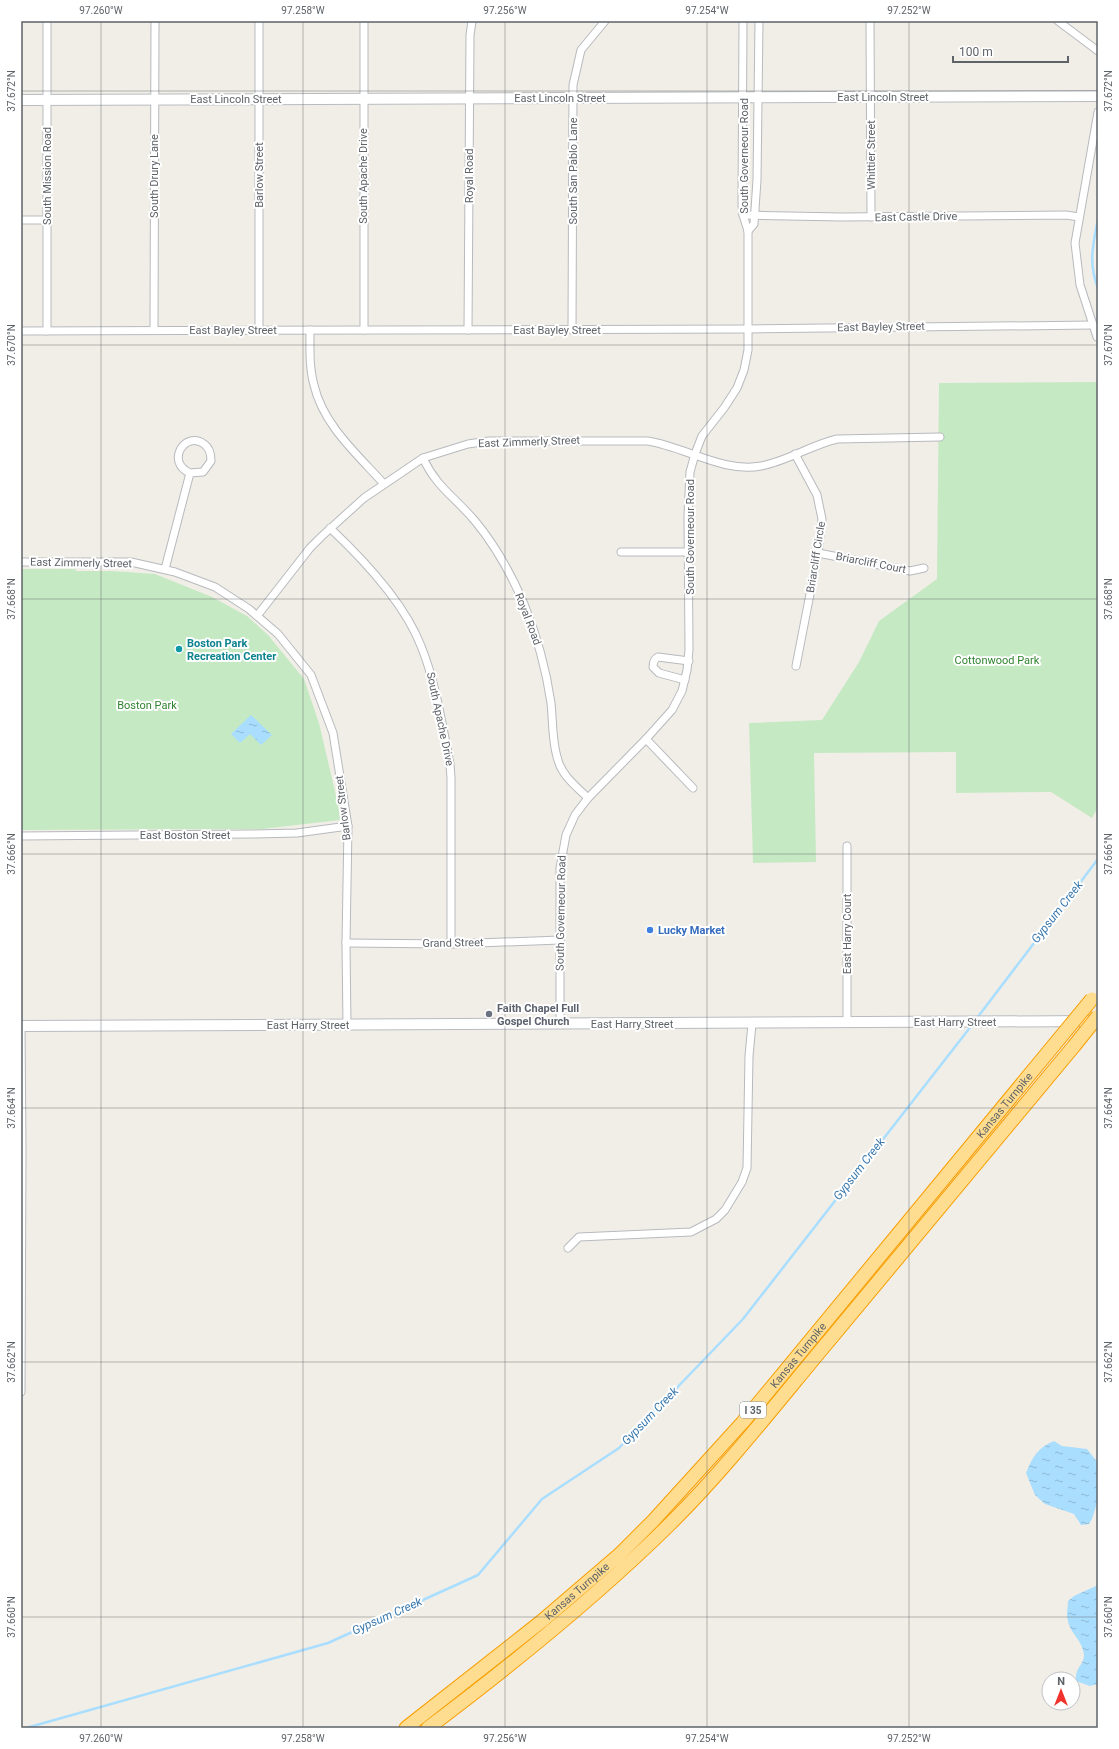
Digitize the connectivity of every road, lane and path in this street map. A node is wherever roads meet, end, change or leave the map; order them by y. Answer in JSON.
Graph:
{"nodes":[{"id":1,"x":47,"y":21,"type":"edge"},
{"id":2,"x":155,"y":21,"type":"edge"},
{"id":3,"x":260,"y":21,"type":"edge"},
{"id":4,"x":364,"y":21,"type":"edge"},
{"id":5,"x":472,"y":21,"type":"edge"},
{"id":6,"x":605,"y":21,"type":"edge"},
{"id":7,"x":743,"y":21,"type":"edge"},
{"id":8,"x":758,"y":21,"type":"edge"},
{"id":9,"x":870,"y":21,"type":"edge"},
{"id":10,"x":1058,"y":21,"type":"edge"},
{"id":11,"x":1098,"y":51,"type":"edge"},
{"id":12,"x":871,"y":96,"type":"junction"},
{"id":13,"x":1098,"y":96,"type":"edge"},
{"id":14,"x":744,"y":97,"type":"junction"},
{"id":15,"x":757,"y":97,"type":"junction"},
{"id":16,"x":363,"y":98,"type":"junction"},
{"id":17,"x":470,"y":98,"type":"junction"},
{"id":18,"x":573,"y":98,"type":"junction"},
{"id":19,"x":259,"y":99,"type":"junction"},
{"id":20,"x":21,"y":100,"type":"edge"},
{"id":21,"x":48,"y":100,"type":"junction"},
{"id":22,"x":154,"y":100,"type":"junction"},
{"id":23,"x":1098,"y":112,"type":"edge"},
{"id":24,"x":743,"y":215,"type":"junction"},
{"id":25,"x":754,"y":215,"type":"junction"},
{"id":26,"x":871,"y":217,"type":"junction"},
{"id":27,"x":1079,"y":217,"type":"junction"},
{"id":28,"x":21,"y":220,"type":"edge"},
{"id":29,"x":47,"y":220,"type":"junction"},
{"id":30,"x":748,"y":231,"type":"junction"},
{"id":31,"x":1093,"y":325,"type":"junction"},
{"id":32,"x":749,"y":329,"type":"junction"},
{"id":33,"x":154,"y":330,"type":"junction"},
{"id":34,"x":258,"y":330,"type":"junction"},
{"id":35,"x":310,"y":330,"type":"junction"},
{"id":36,"x":364,"y":330,"type":"junction"},
{"id":37,"x":468,"y":330,"type":"junction"},
{"id":38,"x":572,"y":330,"type":"junction"},
{"id":39,"x":21,"y":331,"type":"edge"},
{"id":40,"x":47,"y":331,"type":"junction"},
{"id":41,"x":1097,"y":337,"type":"edge"},
{"id":42,"x":940,"y":437,"type":"dead end"},
{"id":43,"x":695,"y":454,"type":"junction"},
{"id":44,"x":795,"y":454,"type":"junction"},
{"id":45,"x":423,"y":458,"type":"junction"},
{"id":46,"x":190,"y":473,"type":"junction"},
{"id":47,"x":384,"y":484,"type":"junction"},
{"id":48,"x":330,"y":528,"type":"junction"},
{"id":49,"x":621,"y":552,"type":"dead end"},
{"id":50,"x":689,"y":552,"type":"junction"},
{"id":51,"x":818,"y":553,"type":"junction"},
{"id":52,"x":21,"y":562,"type":"edge"},
{"id":53,"x":924,"y":568,"type":"dead end"},
{"id":54,"x":164,"y":569,"type":"junction"},
{"id":55,"x":257,"y":616,"type":"junction"},
{"id":56,"x":689,"y":661,"type":"junction"},
{"id":57,"x":796,"y":666,"type":"dead end"},
{"id":58,"x":685,"y":680,"type":"junction"},
{"id":59,"x":646,"y":739,"type":"junction"},
{"id":60,"x":693,"y":788,"type":"dead end"},
{"id":61,"x":588,"y":798,"type":"junction"},
{"id":62,"x":348,"y":826,"type":"junction"},
{"id":63,"x":21,"y":836,"type":"edge"},
{"id":64,"x":847,"y":846,"type":"dead end"},
{"id":65,"x":560,"y":940,"type":"junction"},
{"id":66,"x":346,"y":943,"type":"junction"},
{"id":67,"x":451,"y":944,"type":"junction"},
{"id":68,"x":1095,"y":995,"type":"edge"},
{"id":69,"x":1098,"y":1016,"type":"edge"},
{"id":70,"x":1098,"y":1021,"type":"edge"},
{"id":71,"x":847,"y":1023,"type":"junction"},
{"id":72,"x":560,"y":1024,"type":"junction"},
{"id":73,"x":752,"y":1024,"type":"junction"},
{"id":74,"x":348,"y":1025,"type":"junction"},
{"id":75,"x":21,"y":1026,"type":"edge"},
{"id":76,"x":568,"y":1248,"type":"dead end"},
{"id":77,"x":21,"y":1304,"type":"edge"},
{"id":78,"x":21,"y":1392,"type":"edge"},
{"id":79,"x":406,"y":1728,"type":"edge"},
{"id":80,"x":428,"y":1728,"type":"edge"}],
"edges":[{"from":1,"to":21,"type":"street","name":"South Mission Road"},
{"from":2,"to":22,"type":"street","name":"South Drury Lane"},
{"from":3,"to":19,"type":"street","name":"Barlow Street"},
{"from":4,"to":16,"type":"street","name":"South Apache Drive"},
{"from":5,"to":17,"type":"street","name":"Royal Road"},
{"from":6,"to":18,"type":"street","name":"South San Pablo Lane"},
{"from":7,"to":14,"type":"street","name":"South Governeour Road"},
{"from":8,"to":15,"type":"street","name":"South Governeour Road"},
{"from":9,"to":12,"type":"street","name":"Whittier Street"},
{"from":10,"to":11,"type":"street"},
{"from":12,"to":13,"type":"street","name":"East Lincoln Street"},
{"from":12,"to":15,"type":"street","name":"East Lincoln Street"},
{"from":12,"to":26,"type":"street","name":"Whittier Street"},
{"from":14,"to":15,"type":"street","name":"East Lincoln Street"},
{"from":14,"to":18,"type":"street","name":"East Lincoln Street"},
{"from":14,"to":24,"type":"street","name":"South Governeour Road"},
{"from":15,"to":25,"type":"street","name":"South Governeour Road"},
{"from":16,"to":17,"type":"street","name":"East Lincoln Street"},
{"from":16,"to":19,"type":"street","name":"East Lincoln Street"},
{"from":16,"to":36,"type":"street","name":"South Apache Drive"},
{"from":17,"to":18,"type":"street","name":"East Lincoln Street"},
{"from":17,"to":37,"type":"street","name":"Royal Road"},
{"from":18,"to":38,"type":"street","name":"South San Pablo Lane"},
{"from":19,"to":22,"type":"street","name":"East Lincoln Street"},
{"from":19,"to":34,"type":"street","name":"Barlow Street"},
{"from":20,"to":21,"type":"street","name":"East Lincoln Street"},
{"from":21,"to":22,"type":"street","name":"East Lincoln Street"},
{"from":21,"to":29,"type":"street","name":"South Mission Road"},
{"from":22,"to":33,"type":"street","name":"South Drury Lane"},
{"from":23,"to":27,"type":"street"},
{"from":24,"to":25,"type":"street","name":"East Castle Drive"},
{"from":24,"to":30,"type":"street","name":"South Governeour Road"},
{"from":25,"to":26,"type":"street","name":"East Castle Drive"},
{"from":25,"to":30,"type":"street"},
{"from":26,"to":27,"type":"street","name":"East Castle Drive"},
{"from":27,"to":31,"type":"street"},
{"from":28,"to":29,"type":"street"},
{"from":29,"to":40,"type":"street","name":"South Mission Road"},
{"from":30,"to":32,"type":"street","name":"South Governeour Road"},
{"from":31,"to":32,"type":"street","name":"East Bayley Street"},
{"from":31,"to":41,"type":"street"},
{"from":32,"to":38,"type":"street","name":"East Bayley Street"},
{"from":32,"to":43,"type":"street","name":"South Governeour Road"},
{"from":33,"to":34,"type":"street","name":"East Bayley Street"},
{"from":33,"to":40,"type":"street","name":"East Bayley Street"},
{"from":34,"to":35,"type":"street","name":"East Bayley Street"},
{"from":35,"to":36,"type":"street","name":"East Bayley Street"},
{"from":35,"to":47,"type":"street"},
{"from":36,"to":37,"type":"street","name":"East Bayley Street"},
{"from":37,"to":38,"type":"street","name":"East Bayley Street"},
{"from":39,"to":40,"type":"street","name":"East Bayley Street"},
{"from":42,"to":44,"type":"street","name":"East Zimmerly Street"},
{"from":43,"to":44,"type":"street","name":"East Zimmerly Street"},
{"from":43,"to":45,"type":"street","name":"East Zimmerly Street"},
{"from":43,"to":50,"type":"street","name":"South Governeour Road"},
{"from":44,"to":51,"type":"street","name":"Briarcliff Circle"},
{"from":45,"to":47,"type":"street","name":"East Zimmerly Street"},
{"from":45,"to":61,"type":"street","name":"Royal Road"},
{"from":46,"to":46,"type":"street"},
{"from":46,"to":54,"type":"street"},
{"from":47,"to":48,"type":"street","name":"East Zimmerly Street"},
{"from":48,"to":55,"type":"street","name":"East Zimmerly Street"},
{"from":48,"to":67,"type":"street","name":"South Apache Drive"},
{"from":49,"to":50,"type":"street"},
{"from":50,"to":56,"type":"street","name":"South Governeour Road"},
{"from":51,"to":53,"type":"street","name":"Briarcliff Court"},
{"from":51,"to":57,"type":"street","name":"Briarcliff Circle"},
{"from":52,"to":54,"type":"street","name":"East Zimmerly Street"},
{"from":54,"to":55,"type":"street","name":"East Zimmerly Street"},
{"from":55,"to":62,"type":"street","name":"Barlow Street"},
{"from":56,"to":58,"type":"street","name":"South Governeour Road"},
{"from":56,"to":58,"type":"street"},
{"from":58,"to":59,"type":"street","name":"South Governeour Road"},
{"from":59,"to":60,"type":"street"},
{"from":59,"to":61,"type":"street","name":"South Governeour Road"},
{"from":61,"to":65,"type":"street","name":"South Governeour Road"},
{"from":62,"to":63,"type":"street","name":"East Boston Street"},
{"from":62,"to":66,"type":"street","name":"Barlow Street"},
{"from":64,"to":71,"type":"street","name":"East Harry Court"},
{"from":65,"to":67,"type":"street","name":"Grand Street"},
{"from":65,"to":72,"type":"street","name":"South Governeour Road"},
{"from":66,"to":67,"type":"street","name":"Grand Street"},
{"from":66,"to":74,"type":"street","name":"Barlow Street"},
{"from":68,"to":79,"type":"highway","name":"Kansas Turnpike","number":"I 35","bridge":true},
{"from":69,"to":80,"type":"highway","name":"Kansas Turnpike","number":"I 35","bridge":true},
{"from":70,"to":71,"type":"street","name":"East Harry Street"},
{"from":71,"to":73,"type":"street","name":"East Harry Street"},
{"from":72,"to":73,"type":"street","name":"East Harry Street"},
{"from":72,"to":74,"type":"street","name":"East Harry Street"},
{"from":73,"to":76,"type":"street"},
{"from":74,"to":75,"type":"street","name":"East Harry Street"},
{"from":75,"to":77,"type":"street"},
{"from":77,"to":78,"type":"street"}]}
